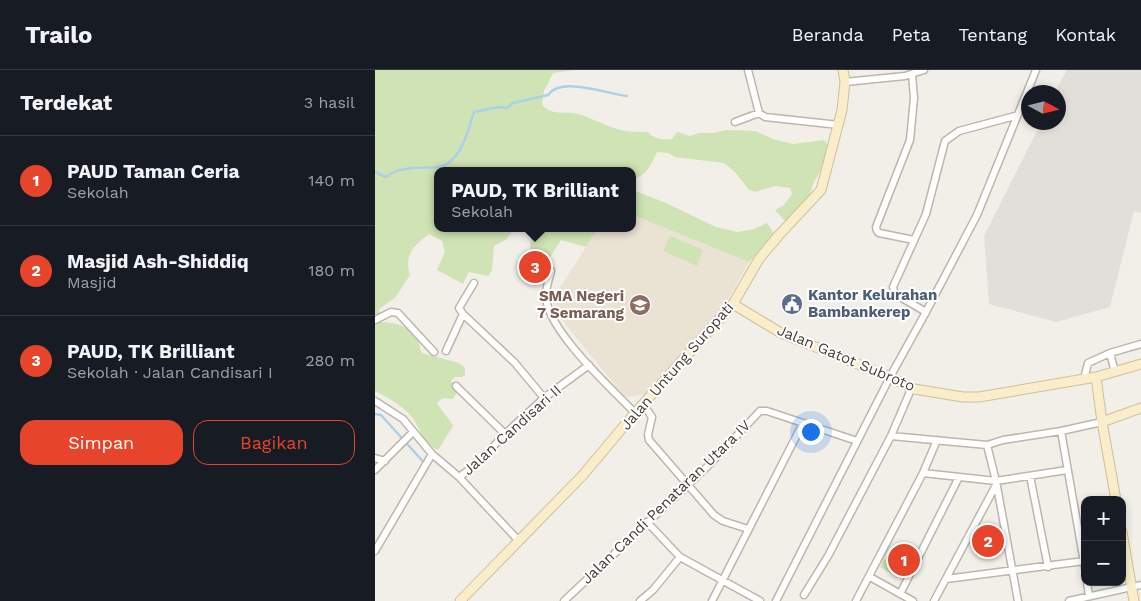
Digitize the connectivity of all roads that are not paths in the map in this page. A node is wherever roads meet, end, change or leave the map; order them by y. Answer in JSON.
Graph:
{"nodes":[{"id":1,"x":748,"y":70,"type":"edge"},
{"id":2,"x":843,"y":70,"type":"edge"},
{"id":3,"x":924,"y":70,"type":"edge"},
{"id":4,"x":1036,"y":70,"type":"edge"},
{"id":5,"x":912,"y":74,"type":"junction"},
{"id":6,"x":845,"y":82,"type":"junction"},
{"id":7,"x":759,"y":114,"type":"junction"},
{"id":8,"x":1015,"y":116,"type":"junction"},
{"id":9,"x":735,"y":122,"type":"dead end"},
{"id":10,"x":839,"y":125,"type":"junction"},
{"id":11,"x":914,"y":240,"type":"junction"},
{"id":12,"x":551,"y":272,"type":"dead end"},
{"id":13,"x":474,"y":282,"type":"dead end"},
{"id":14,"x":733,"y":304,"type":"junction"},
{"id":15,"x":926,"y":312,"type":"junction"},
{"id":16,"x":463,"y":314,"type":"junction"},
{"id":17,"x":375,"y":320,"type":"edge"},
{"id":18,"x":1141,"y":344,"type":"edge"},
{"id":19,"x":446,"y":351,"type":"dead end"},
{"id":20,"x":434,"y":352,"type":"dead end"},
{"id":21,"x":1110,"y":353,"type":"junction"},
{"id":22,"x":1141,"y":364,"type":"edge"},
{"id":23,"x":589,"y":365,"type":"junction"},
{"id":24,"x":1115,"y":372,"type":"junction"},
{"id":25,"x":890,"y":377,"type":"junction"},
{"id":26,"x":1096,"y":377,"type":"junction"},
{"id":27,"x":1084,"y":379,"type":"junction"},
{"id":28,"x":457,"y":386,"type":"dead end"},
{"id":29,"x":912,"y":387,"type":"junction"},
{"id":30,"x":544,"y":398,"type":"junction"},
{"id":31,"x":375,"y":401,"type":"edge"},
{"id":32,"x":643,"y":404,"type":"junction"},
{"id":33,"x":1141,"y":408,"type":"edge"},
{"id":34,"x":635,"y":413,"type":"junction"},
{"id":35,"x":1102,"y":422,"type":"junction"},
{"id":36,"x":803,"y":423,"type":"junction"},
{"id":37,"x":1061,"y":431,"type":"junction"},
{"id":38,"x":411,"y":434,"type":"junction"},
{"id":39,"x":505,"y":434,"type":"junction"},
{"id":40,"x":891,"y":436,"type":"junction"},
{"id":41,"x":857,"y":440,"type":"junction"},
{"id":42,"x":937,"y":440,"type":"junction"},
{"id":43,"x":987,"y":445,"type":"junction"},
{"id":44,"x":432,"y":454,"type":"junction"},
{"id":45,"x":375,"y":458,"type":"edge"},
{"id":46,"x":385,"y":461,"type":"junction"},
{"id":47,"x":375,"y":470,"type":"edge"},
{"id":48,"x":1067,"y":470,"type":"junction"},
{"id":49,"x":923,"y":473,"type":"junction"},
{"id":50,"x":1031,"y":476,"type":"junction"},
{"id":51,"x":459,"y":477,"type":"junction"},
{"id":52,"x":959,"y":477,"type":"junction"},
{"id":53,"x":688,"y":483,"type":"junction"},
{"id":54,"x":996,"y":483,"type":"junction"},
{"id":55,"x":1115,"y":496,"type":"edge"},
{"id":56,"x":647,"y":522,"type":"junction"},
{"id":57,"x":748,"y":529,"type":"junction"},
{"id":58,"x":518,"y":540,"type":"junction"},
{"id":59,"x":1124,"y":541,"type":"edge"},
{"id":60,"x":1081,"y":548,"type":"edge"},
{"id":61,"x":375,"y":551,"type":"edge"},
{"id":62,"x":680,"y":557,"type":"junction"},
{"id":63,"x":1081,"y":565,"type":"edge"},
{"id":64,"x":1047,"y":567,"type":"junction"},
{"id":65,"x":1013,"y":571,"type":"junction"},
{"id":66,"x":870,"y":577,"type":"junction"},
{"id":67,"x":946,"y":579,"type":"junction"},
{"id":68,"x":722,"y":581,"type":"junction"},
{"id":69,"x":1088,"y":586,"type":"edge"},
{"id":70,"x":1137,"y":587,"type":"edge"},
{"id":71,"x":653,"y":590,"type":"junction"},
{"id":72,"x":900,"y":594,"type":"junction"},
{"id":73,"x":804,"y":595,"type":"dead end"},
{"id":74,"x":1089,"y":596,"type":"junction"},
{"id":75,"x":460,"y":601,"type":"edge"},
{"id":76,"x":564,"y":601,"type":"edge"},
{"id":77,"x":640,"y":601,"type":"edge"},
{"id":78,"x":647,"y":601,"type":"edge"},
{"id":79,"x":712,"y":601,"type":"edge"},
{"id":80,"x":760,"y":601,"type":"edge"},
{"id":81,"x":776,"y":601,"type":"edge"},
{"id":82,"x":856,"y":601,"type":"edge"},
{"id":83,"x":913,"y":601,"type":"edge"},
{"id":84,"x":934,"y":601,"type":"edge"},
{"id":85,"x":1018,"y":601,"type":"edge"},
{"id":86,"x":1069,"y":601,"type":"edge"},
{"id":87,"x":1134,"y":601,"type":"edge"}],
"edges":[{"from":1,"to":7,"type":"street"},
{"from":2,"to":6,"type":"main road","name":"Jalan Untung Suropati"},
{"from":3,"to":5,"type":"street"},
{"from":4,"to":8,"type":"street"},
{"from":5,"to":6,"type":"street"},
{"from":5,"to":11,"type":"street"},
{"from":6,"to":10,"type":"main road","name":"Jalan Untung Suropati"},
{"from":7,"to":9,"type":"street"},
{"from":7,"to":10,"type":"street"},
{"from":8,"to":11,"type":"street"},
{"from":8,"to":15,"type":"street"},
{"from":10,"to":14,"type":"main road","name":"Jalan Untung Suropati"},
{"from":11,"to":15,"type":"street"},
{"from":12,"to":23,"type":"street"},
{"from":13,"to":16,"type":"street"},
{"from":14,"to":25,"type":"main road","name":"Jalan Gatot Subroto"},
{"from":14,"to":32,"type":"main road","name":"Jalan Untung Suropati"},
{"from":15,"to":25,"type":"street"},
{"from":16,"to":19,"type":"street"},
{"from":16,"to":30,"type":"street"},
{"from":17,"to":20,"type":"street"},
{"from":18,"to":21,"type":"street"},
{"from":21,"to":24,"type":"street"},
{"from":21,"to":27,"type":"street"},
{"from":22,"to":24,"type":"main road","name":"Jalan Gatot Subroto"},
{"from":23,"to":30,"type":"street","name":"Jalan Candisari II"},
{"from":23,"to":34,"type":"street"},
{"from":24,"to":26,"type":"main road","name":"Jalan Gatot Subroto"},
{"from":25,"to":29,"type":"main road","name":"Jalan Gatot Subroto"},
{"from":25,"to":41,"type":"street"},
{"from":26,"to":27,"type":"main road","name":"Jalan Gatot Subroto"},
{"from":26,"to":35,"type":"main road"},
{"from":27,"to":29,"type":"main road","name":"Jalan Gatot Subroto"},
{"from":28,"to":39,"type":"street"},
{"from":29,"to":40,"type":"street"},
{"from":30,"to":39,"type":"street","name":"Jalan Candisari II"},
{"from":31,"to":38,"type":"street"},
{"from":32,"to":34,"type":"main road","name":"Jalan Untung Suropati"},
{"from":32,"to":53,"type":"street"},
{"from":33,"to":35,"type":"main road"},
{"from":34,"to":58,"type":"main road","name":"Jalan Untung Suropati"},
{"from":35,"to":37,"type":"street"},
{"from":35,"to":55,"type":"main road"},
{"from":36,"to":41,"type":"street","name":"Jalan Candi Penataran Utara IV"},
{"from":36,"to":53,"type":"street","name":"Jalan Candi Penataran Utara IV"},
{"from":36,"to":57,"type":"street"},
{"from":37,"to":43,"type":"street"},
{"from":37,"to":48,"type":"street"},
{"from":38,"to":44,"type":"street"},
{"from":38,"to":46,"type":"street"},
{"from":39,"to":51,"type":"street","name":"Jalan Candisari II"},
{"from":40,"to":42,"type":"street"},
{"from":40,"to":73,"type":"street"},
{"from":41,"to":81,"type":"street"},
{"from":42,"to":43,"type":"street"},
{"from":42,"to":49,"type":"street"},
{"from":43,"to":54,"type":"street"},
{"from":44,"to":51,"type":"street"},
{"from":44,"to":61,"type":"street"},
{"from":45,"to":46,"type":"street"},
{"from":46,"to":47,"type":"street"},
{"from":48,"to":50,"type":"street"},
{"from":48,"to":60,"type":"street"},
{"from":49,"to":52,"type":"street"},
{"from":49,"to":66,"type":"street"},
{"from":50,"to":54,"type":"street"},
{"from":50,"to":64,"type":"street"},
{"from":51,"to":58,"type":"street"},
{"from":52,"to":54,"type":"street"},
{"from":52,"to":72,"type":"street"},
{"from":53,"to":56,"type":"street","name":"Jalan Candi Penataran Utara IV"},
{"from":53,"to":57,"type":"street"},
{"from":54,"to":65,"type":"street"},
{"from":54,"to":67,"type":"street"},
{"from":56,"to":62,"type":"street"},
{"from":56,"to":76,"type":"street","name":"Jalan Candi Penataran Utara IV"},
{"from":57,"to":68,"type":"street"},
{"from":58,"to":75,"type":"main road","name":"Jalan Untung Suropati"},
{"from":59,"to":70,"type":"main road"},
{"from":62,"to":68,"type":"street"},
{"from":62,"to":71,"type":"street"},
{"from":63,"to":64,"type":"street"},
{"from":64,"to":65,"type":"street"},
{"from":65,"to":67,"type":"street"},
{"from":65,"to":85,"type":"street"},
{"from":66,"to":72,"type":"street"},
{"from":66,"to":82,"type":"street"},
{"from":67,"to":84,"type":"street"},
{"from":68,"to":79,"type":"street"},
{"from":68,"to":80,"type":"street"},
{"from":69,"to":74,"type":"street"},
{"from":70,"to":74,"type":"street"},
{"from":70,"to":87,"type":"main road"},
{"from":71,"to":77,"type":"street"},
{"from":71,"to":78,"type":"street"},
{"from":72,"to":83,"type":"street"},
{"from":74,"to":86,"type":"street"}]}
